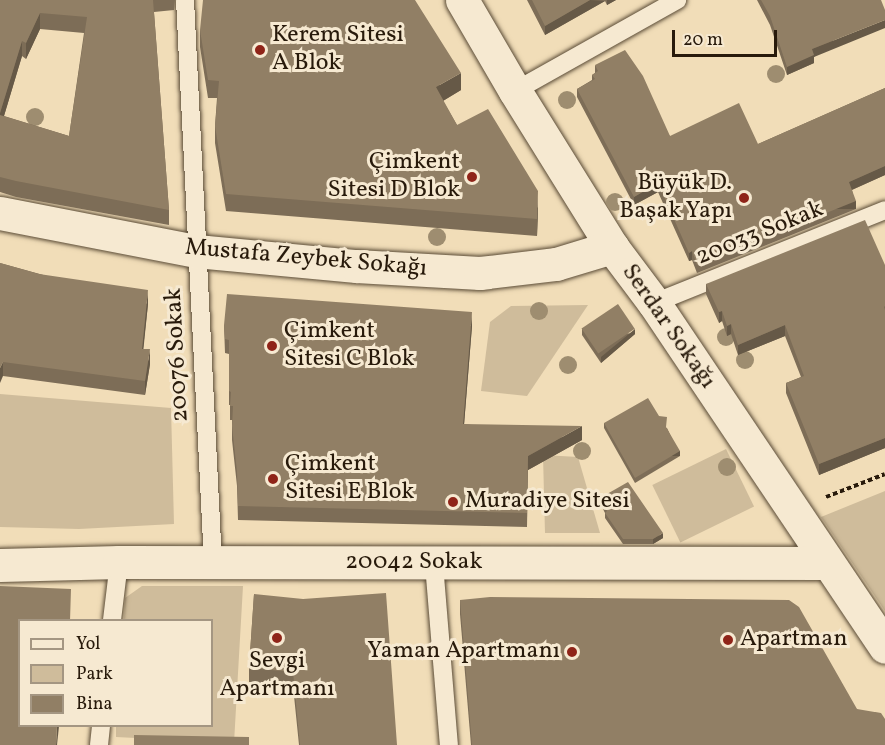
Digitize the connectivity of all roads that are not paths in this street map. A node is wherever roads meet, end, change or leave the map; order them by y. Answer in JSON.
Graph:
{"nodes":[{"id":1,"x":185,"y":0,"type":"edge"},
{"id":2,"x":462,"y":0,"type":"edge"},
{"id":3,"x":677,"y":0,"type":"edge"},
{"id":4,"x":515,"y":91,"type":"junction"},
{"id":5,"x":885,"y":210,"type":"edge"},
{"id":6,"x":0,"y":213,"type":"edge"},
{"id":7,"x":612,"y":247,"type":"junction"},
{"id":8,"x":196,"y":251,"type":"junction"},
{"id":9,"x":654,"y":303,"type":"junction"},
{"id":10,"x":119,"y":562,"type":"junction"},
{"id":11,"x":213,"y":563,"type":"junction"},
{"id":12,"x":828,"y":563,"type":"junction"},
{"id":13,"x":434,"y":564,"type":"junction"},
{"id":14,"x":0,"y":565,"type":"edge"},
{"id":15,"x":112,"y":619,"type":"edge"},
{"id":16,"x":885,"y":647,"type":"edge"},
{"id":17,"x":101,"y":727,"type":"edge"},
{"id":18,"x":99,"y":745,"type":"edge"},
{"id":19,"x":449,"y":745,"type":"edge"}],
"edges":[{"from":1,"to":8,"type":"lane","name":"20076 Sokak"},
{"from":2,"to":4,"type":"street","name":"Serdar Sokağı"},
{"from":3,"to":4,"type":"lane"},
{"from":4,"to":7,"type":"street","name":"Serdar Sokağı"},
{"from":5,"to":9,"type":"lane","name":"20033 Sokak"},
{"from":6,"to":8,"type":"street","name":"Mustafa Zeybek Sokağı"},
{"from":7,"to":8,"type":"street","name":"Mustafa Zeybek Sokağı"},
{"from":7,"to":9,"type":"street","name":"Serdar Sokağı"},
{"from":8,"to":11,"type":"lane","name":"20076 Sokak"},
{"from":9,"to":12,"type":"street","name":"Serdar Sokağı"},
{"from":10,"to":11,"type":"street","name":"20042 Sokak"},
{"from":10,"to":14,"type":"street","name":"20042 Sokak"},
{"from":10,"to":15,"type":"lane"},
{"from":11,"to":13,"type":"street","name":"20042 Sokak"},
{"from":12,"to":13,"type":"street","name":"20042 Sokak"},
{"from":12,"to":16,"type":"street","name":"Serdar Sokağı"},
{"from":13,"to":19,"type":"lane"},
{"from":17,"to":18,"type":"lane"}]}
